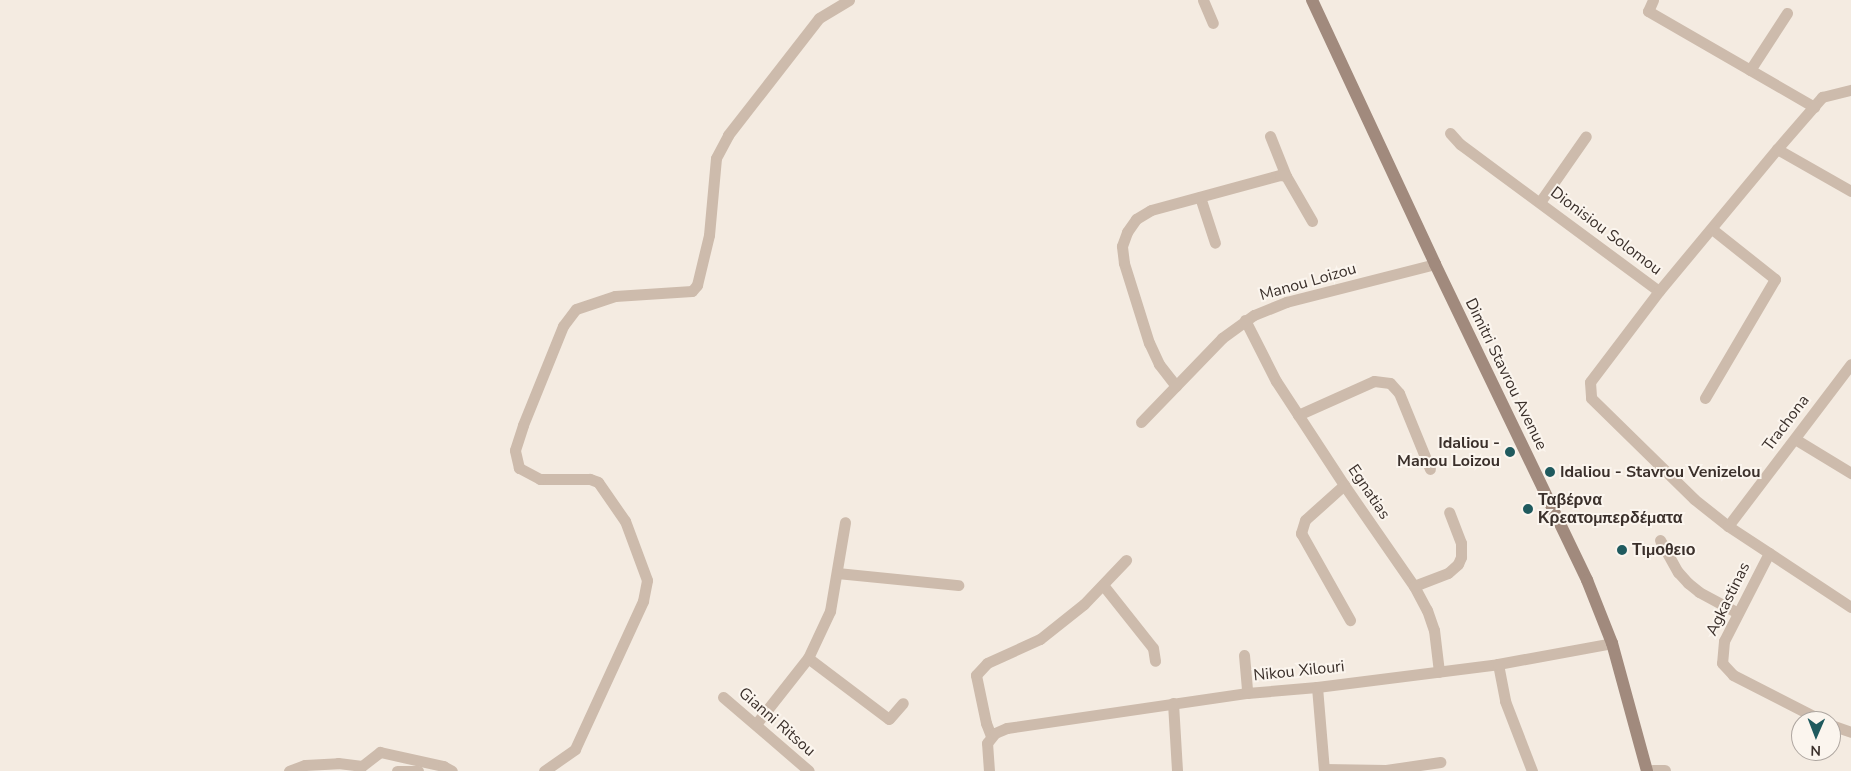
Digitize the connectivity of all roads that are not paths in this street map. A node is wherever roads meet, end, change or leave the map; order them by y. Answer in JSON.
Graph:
{"nodes":[{"id":1,"x":849,"y":0,"type":"edge"},
{"id":2,"x":1203,"y":0,"type":"edge"},
{"id":3,"x":1312,"y":0,"type":"edge"},
{"id":4,"x":1652,"y":0,"type":"edge"},
{"id":5,"x":1787,"y":13,"type":"dead end"},
{"id":6,"x":1213,"y":23,"type":"dead end"},
{"id":7,"x":1750,"y":70,"type":"junction"},
{"id":8,"x":1851,"y":90,"type":"edge"},
{"id":9,"x":1814,"y":107,"type":"junction"},
{"id":10,"x":1450,"y":133,"type":"dead end"},
{"id":11,"x":1270,"y":136,"type":"dead end"},
{"id":12,"x":1586,"y":136,"type":"dead end"},
{"id":13,"x":1777,"y":148,"type":"junction"},
{"id":14,"x":1286,"y":176,"type":"junction"},
{"id":15,"x":1851,"y":191,"type":"edge"},
{"id":16,"x":1200,"y":198,"type":"junction"},
{"id":17,"x":1540,"y":202,"type":"junction"},
{"id":18,"x":1312,"y":221,"type":"dead end"},
{"id":19,"x":1712,"y":229,"type":"junction"},
{"id":20,"x":1215,"y":243,"type":"dead end"},
{"id":21,"x":1435,"y":264,"type":"junction"},
{"id":22,"x":1659,"y":291,"type":"junction"},
{"id":23,"x":1245,"y":320,"type":"junction"},
{"id":24,"x":1851,"y":364,"type":"edge"},
{"id":25,"x":1176,"y":386,"type":"junction"},
{"id":26,"x":1705,"y":398,"type":"dead end"},
{"id":27,"x":1298,"y":415,"type":"junction"},
{"id":28,"x":1141,"y":422,"type":"dead end"},
{"id":29,"x":1795,"y":439,"type":"junction"},
{"id":30,"x":1430,"y":469,"type":"dead end"},
{"id":31,"x":1851,"y":473,"type":"edge"},
{"id":32,"x":1344,"y":486,"type":"junction"},
{"id":33,"x":1449,"y":512,"type":"dead end"},
{"id":34,"x":846,"y":522,"type":"dead end"},
{"id":35,"x":1728,"y":526,"type":"junction"},
{"id":36,"x":1660,"y":540,"type":"dead end"},
{"id":37,"x":1769,"y":553,"type":"junction"},
{"id":38,"x":1126,"y":560,"type":"dead end"},
{"id":39,"x":836,"y":573,"type":"junction"},
{"id":40,"x":958,"y":584,"type":"dead end"},
{"id":41,"x":1103,"y":584,"type":"junction"},
{"id":42,"x":1414,"y":586,"type":"junction"},
{"id":43,"x":1851,"y":606,"type":"edge"},
{"id":44,"x":1738,"y":613,"type":"junction"},
{"id":45,"x":1350,"y":620,"type":"dead end"},
{"id":46,"x":1612,"y":643,"type":"junction"},
{"id":47,"x":1244,"y":655,"type":"dead end"},
{"id":48,"x":808,"y":658,"type":"junction"},
{"id":49,"x":1155,"y":661,"type":"dead end"},
{"id":50,"x":1498,"y":664,"type":"junction"},
{"id":51,"x":1439,"y":672,"type":"junction"},
{"id":52,"x":1317,"y":687,"type":"junction"},
{"id":53,"x":1247,"y":693,"type":"junction"},
{"id":54,"x":723,"y":697,"type":"dead end"},
{"id":55,"x":903,"y":703,"type":"dead end"},
{"id":56,"x":1172,"y":703,"type":"junction"},
{"id":57,"x":1804,"y":711,"type":"edge"},
{"id":58,"x":756,"y":724,"type":"junction"},
{"id":59,"x":991,"y":736,"type":"junction"},
{"id":60,"x":1440,"y":762,"type":"dead end"},
{"id":61,"x":354,"y":769,"type":"edge"},
{"id":62,"x":808,"y":770,"type":"edge"},
{"id":63,"x":1324,"y":770,"type":"edge"},
{"id":64,"x":289,"y":771,"type":"edge"},
{"id":65,"x":397,"y":771,"type":"edge"},
{"id":66,"x":418,"y":771,"type":"edge"},
{"id":67,"x":452,"y":771,"type":"edge"},
{"id":68,"x":544,"y":771,"type":"edge"},
{"id":69,"x":989,"y":771,"type":"edge"},
{"id":70,"x":1177,"y":771,"type":"edge"},
{"id":71,"x":1532,"y":771,"type":"edge"},
{"id":72,"x":1647,"y":771,"type":"edge"},
{"id":73,"x":1653,"y":771,"type":"edge"},
{"id":74,"x":1665,"y":771,"type":"edge"}],
"edges":[{"from":1,"to":68,"type":"street"},
{"from":2,"to":6,"type":"street"},
{"from":3,"to":21,"type":"main road","name":"Dimitri Stavrou Avenue"},
{"from":4,"to":7,"type":"street"},
{"from":5,"to":7,"type":"street"},
{"from":7,"to":9,"type":"street"},
{"from":8,"to":9,"type":"street"},
{"from":9,"to":13,"type":"street"},
{"from":10,"to":17,"type":"street","name":"Dionisiou Solomou"},
{"from":11,"to":14,"type":"street"},
{"from":12,"to":17,"type":"street"},
{"from":13,"to":15,"type":"street"},
{"from":13,"to":19,"type":"street"},
{"from":14,"to":16,"type":"street"},
{"from":14,"to":18,"type":"street"},
{"from":16,"to":20,"type":"street"},
{"from":16,"to":25,"type":"street"},
{"from":17,"to":22,"type":"street","name":"Dionisiou Solomou"},
{"from":19,"to":22,"type":"street"},
{"from":19,"to":26,"type":"street"},
{"from":21,"to":23,"type":"street","name":"Manou Loizou"},
{"from":21,"to":46,"type":"main road","name":"Dimitri Stavrou Avenue"},
{"from":22,"to":35,"type":"street","name":"Dionisiou Solomou"},
{"from":23,"to":25,"type":"street","name":"Manou Loizou"},
{"from":23,"to":27,"type":"street","name":"Egnatias"},
{"from":24,"to":29,"type":"street","name":"Trachona"},
{"from":25,"to":28,"type":"street","name":"Manou Loizou"},
{"from":27,"to":30,"type":"street"},
{"from":27,"to":32,"type":"street","name":"Egnatias"},
{"from":29,"to":31,"type":"street"},
{"from":29,"to":35,"type":"street","name":"Trachona"},
{"from":32,"to":42,"type":"street","name":"Egnatias"},
{"from":32,"to":45,"type":"street"},
{"from":33,"to":42,"type":"street"},
{"from":34,"to":39,"type":"street"},
{"from":35,"to":37,"type":"street","name":"Dionisiou Solomou"},
{"from":36,"to":44,"type":"street"},
{"from":37,"to":43,"type":"street","name":"Dionisiou Solomou"},
{"from":37,"to":44,"type":"street","name":"Agkastinas"},
{"from":38,"to":41,"type":"street"},
{"from":39,"to":40,"type":"street"},
{"from":39,"to":48,"type":"street"},
{"from":41,"to":49,"type":"street"},
{"from":41,"to":59,"type":"street"},
{"from":42,"to":51,"type":"street","name":"Egnatias"},
{"from":44,"to":57,"type":"street","name":"Agkastinas"},
{"from":46,"to":50,"type":"street","name":"Nikou Xilouri"},
{"from":46,"to":72,"type":"main road","name":"Dimitri Stavrou Avenue"},
{"from":47,"to":53,"type":"street"},
{"from":48,"to":55,"type":"street"},
{"from":48,"to":58,"type":"street"},
{"from":50,"to":51,"type":"street","name":"Nikou Xilouri"},
{"from":50,"to":71,"type":"street"},
{"from":51,"to":52,"type":"street","name":"Nikou Xilouri"},
{"from":52,"to":53,"type":"street","name":"Nikou Xilouri"},
{"from":52,"to":63,"type":"street"},
{"from":53,"to":56,"type":"street","name":"Nikou Xilouri"},
{"from":54,"to":58,"type":"street","name":"Gianni Ritsou"},
{"from":56,"to":59,"type":"street","name":"Nikou Xilouri"},
{"from":56,"to":70,"type":"street"},
{"from":58,"to":62,"type":"street","name":"Gianni Ritsou"},
{"from":59,"to":69,"type":"street"},
{"from":60,"to":63,"type":"street"},
{"from":61,"to":64,"type":"street"},
{"from":61,"to":67,"type":"street"},
{"from":65,"to":66,"type":"street"},
{"from":73,"to":74,"type":"street"}]}
